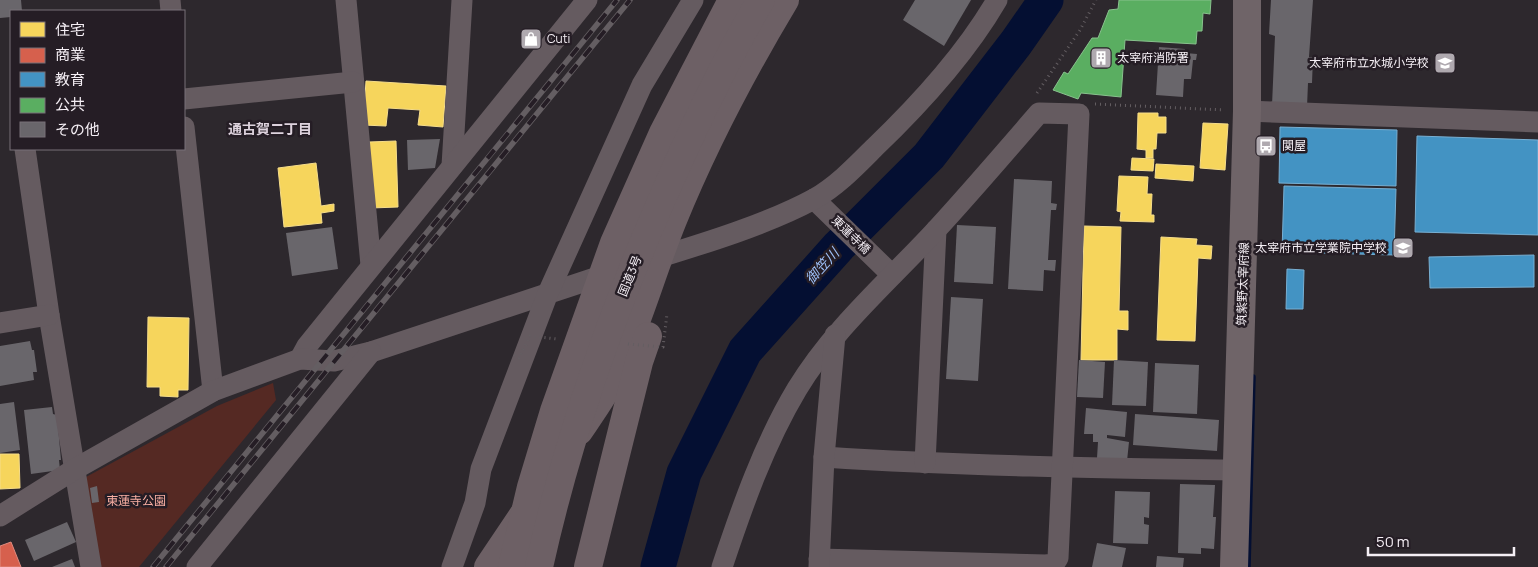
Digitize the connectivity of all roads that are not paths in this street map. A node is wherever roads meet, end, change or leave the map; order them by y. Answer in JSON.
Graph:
{"nodes":[{"id":1,"x":346,"y":0,"type":"edge"},
{"id":2,"x":462,"y":0,"type":"edge"},
{"id":3,"x":587,"y":0,"type":"edge"},
{"id":4,"x":693,"y":0,"type":"edge"},
{"id":5,"x":732,"y":0,"type":"edge"},
{"id":6,"x":761,"y":0,"type":"edge"},
{"id":7,"x":785,"y":0,"type":"edge"},
{"id":8,"x":801,"y":0,"type":"edge"},
{"id":9,"x":997,"y":0,"type":"edge"},
{"id":10,"x":1247,"y":0,"type":"edge"},
{"id":11,"x":353,"y":82,"type":"junction"},
{"id":12,"x":185,"y":99,"type":"edge"},
{"id":13,"x":1247,"y":112,"type":"junction"},
{"id":14,"x":1538,"y":122,"type":"edge"},
{"id":15,"x":185,"y":136,"type":"edge"},
{"id":16,"x":25,"y":150,"type":"edge"},
{"id":17,"x":452,"y":166,"type":"junction"},
{"id":18,"x":818,"y":203,"type":"junction"},
{"id":19,"x":936,"y":230,"type":"junction"},
{"id":20,"x":667,"y":255,"type":"junction"},
{"id":21,"x":371,"y":265,"type":"junction"},
{"id":22,"x":885,"y":269,"type":"junction"},
{"id":23,"x":548,"y":293,"type":"junction"},
{"id":24,"x":49,"y":315,"type":"junction"},
{"id":25,"x":0,"y":323,"type":"edge"},
{"id":26,"x":835,"y":335,"type":"junction"},
{"id":27,"x":371,"y":352,"type":"junction"},
{"id":28,"x":300,"y":359,"type":"junction"},
{"id":29,"x":213,"y":391,"type":"junction"},
{"id":30,"x":824,"y":457,"type":"junction"},
{"id":31,"x":925,"y":463,"type":"junction"},
{"id":32,"x":1063,"y":468,"type":"junction"},
{"id":33,"x":75,"y":469,"type":"junction"},
{"id":34,"x":1237,"y":470,"type":"junction"},
{"id":35,"x":0,"y":516,"type":"edge"},
{"id":36,"x":819,"y":563,"type":"edge"},
{"id":37,"x":91,"y":567,"type":"edge"},
{"id":38,"x":197,"y":567,"type":"edge"},
{"id":39,"x":452,"y":567,"type":"edge"},
{"id":40,"x":488,"y":567,"type":"edge"},
{"id":41,"x":512,"y":567,"type":"edge"},
{"id":42,"x":539,"y":567,"type":"edge"},
{"id":43,"x":588,"y":567,"type":"edge"},
{"id":44,"x":722,"y":567,"type":"edge"},
{"id":45,"x":1234,"y":567,"type":"edge"}],
"edges":[{"from":1,"to":11,"type":"street"},
{"from":2,"to":17,"type":"street"},
{"from":3,"to":17,"type":"street"},
{"from":4,"to":23,"type":"street"},
{"from":5,"to":41,"type":"highway","name":"国道3号","bridge":true},
{"from":6,"to":42,"type":"highway","name":"国道3号","bridge":true},
{"from":7,"to":20,"type":"highway"},
{"from":8,"to":20,"type":"highway"},
{"from":9,"to":18,"type":"street"},
{"from":10,"to":13,"type":"main road","name":"筑紫野太宰府線"},
{"from":11,"to":12,"type":"street"},
{"from":11,"to":21,"type":"street"},
{"from":13,"to":14,"type":"street"},
{"from":13,"to":34,"type":"main road","name":"筑紫野太宰府線"},
{"from":15,"to":29,"type":"street"},
{"from":16,"to":24,"type":"street"},
{"from":17,"to":21,"type":"street"},
{"from":18,"to":20,"type":"street"},
{"from":18,"to":22,"type":"street","name":"東蓮寺橋"},
{"from":19,"to":22,"type":"street"},
{"from":19,"to":31,"type":"street"},
{"from":19,"to":32,"type":"street"},
{"from":20,"to":23,"type":"street"},
{"from":20,"to":40,"type":"highway"},
{"from":20,"to":43,"type":"highway"},
{"from":21,"to":28,"type":"street"},
{"from":22,"to":26,"type":"street"},
{"from":23,"to":27,"type":"street"},
{"from":23,"to":39,"type":"street"},
{"from":24,"to":25,"type":"street"},
{"from":24,"to":33,"type":"street"},
{"from":26,"to":30,"type":"street"},
{"from":26,"to":44,"type":"street"},
{"from":27,"to":28,"type":"street"},
{"from":27,"to":38,"type":"street"},
{"from":28,"to":29,"type":"street"},
{"from":29,"to":33,"type":"street"},
{"from":30,"to":31,"type":"street"},
{"from":30,"to":36,"type":"street"},
{"from":31,"to":32,"type":"street"},
{"from":32,"to":34,"type":"street"},
{"from":32,"to":36,"type":"street"},
{"from":33,"to":35,"type":"street"},
{"from":33,"to":37,"type":"street"},
{"from":34,"to":45,"type":"main road","name":"筑紫野太宰府線"}]}
